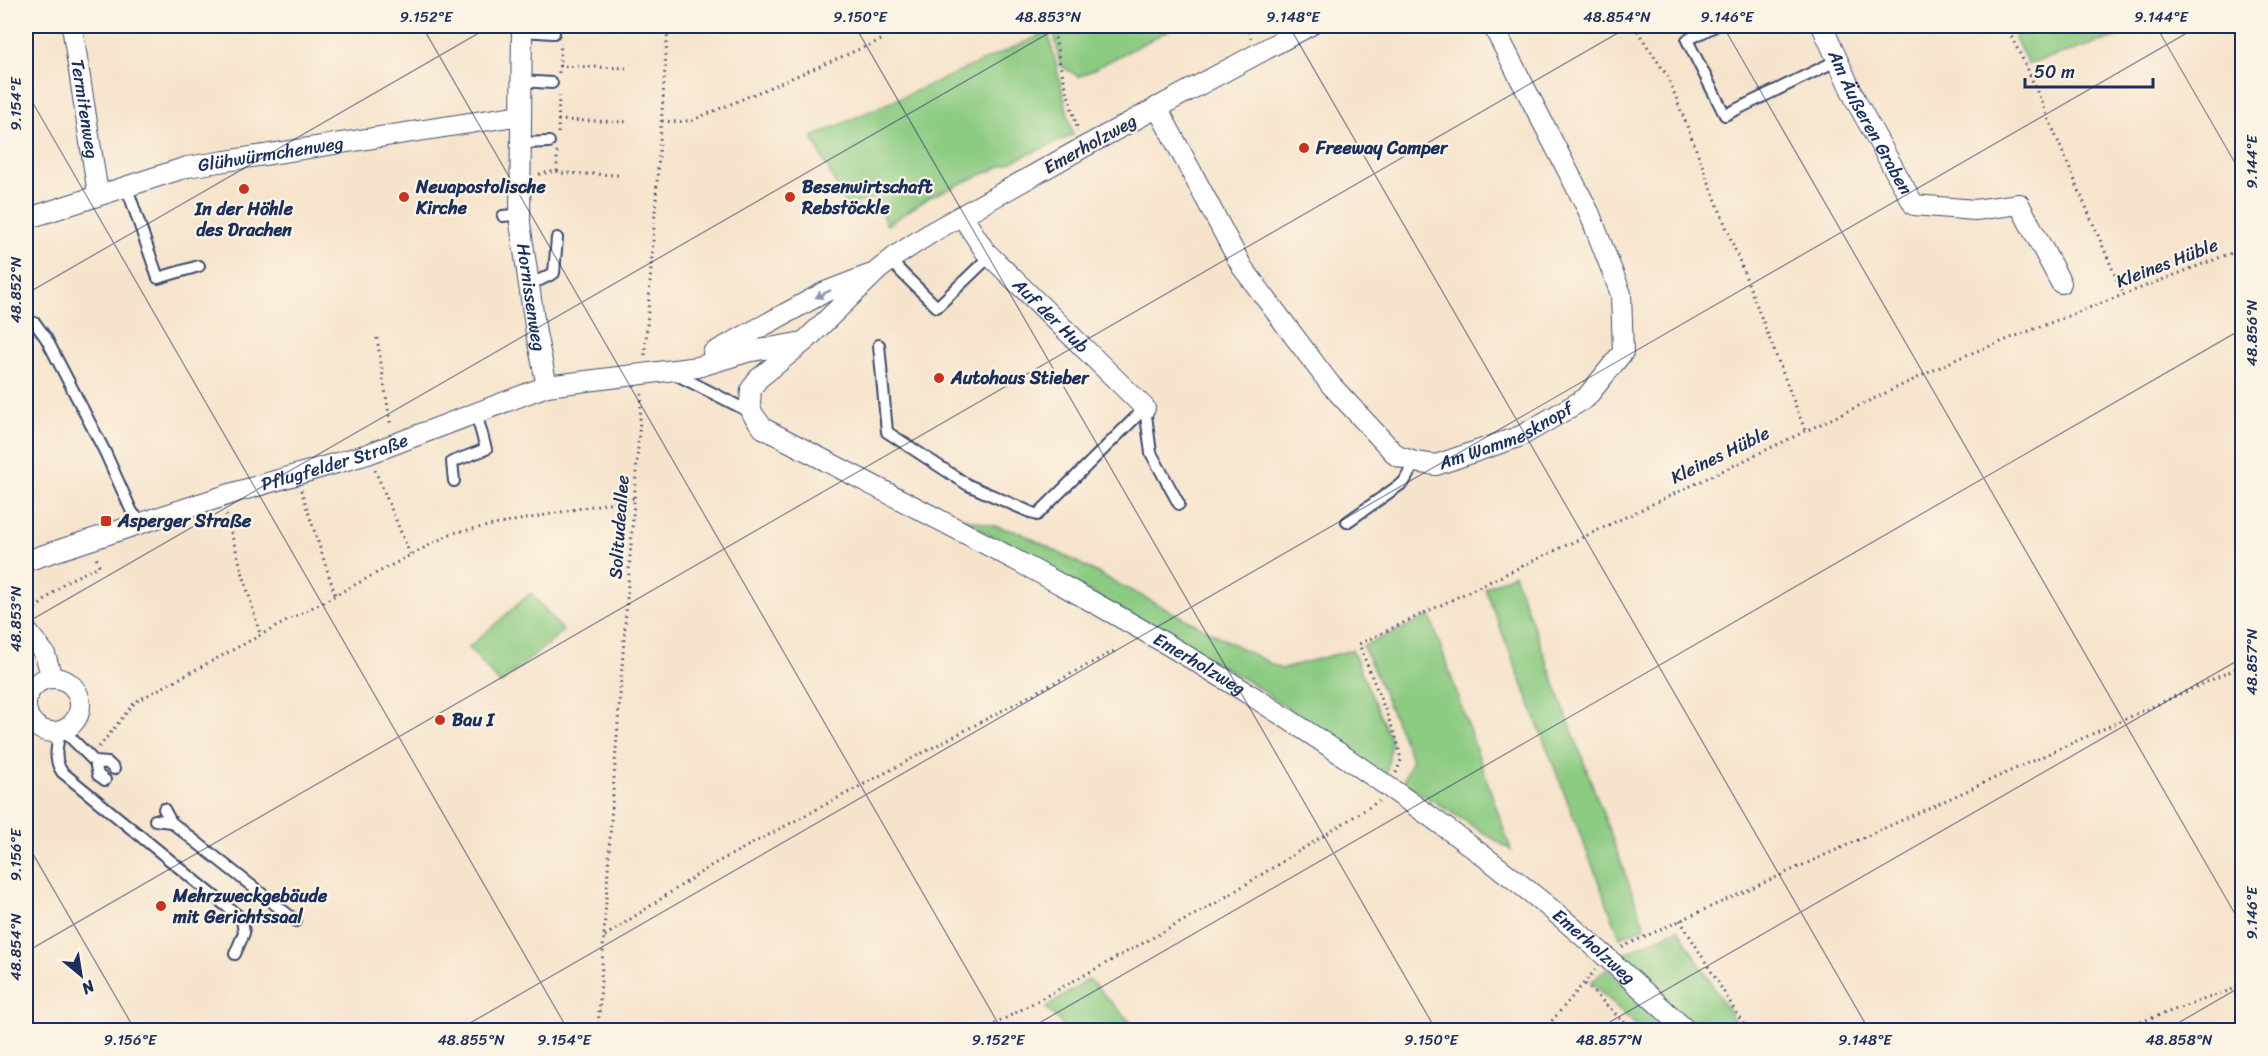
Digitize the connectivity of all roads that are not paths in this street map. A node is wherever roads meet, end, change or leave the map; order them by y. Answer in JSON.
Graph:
{"nodes":[{"id":1,"x":72,"y":26,"type":"edge"},
{"id":2,"x":1309,"y":26,"type":"edge"},
{"id":3,"x":1493,"y":26,"type":"edge"},
{"id":4,"x":1715,"y":26,"type":"edge"},
{"id":5,"x":1821,"y":26,"type":"edge"},
{"id":6,"x":521,"y":28,"type":"edge"},
{"id":7,"x":558,"y":33,"type":"road end"},
{"id":8,"x":1838,"y":60,"type":"junction"},
{"id":9,"x":521,"y":81,"type":"junction"},
{"id":10,"x":557,"y":81,"type":"road end"},
{"id":11,"x":1156,"y":107,"type":"junction"},
{"id":12,"x":521,"y":115,"type":"junction"},
{"id":13,"x":549,"y":142,"type":"dead end"},
{"id":14,"x":520,"y":143,"type":"junction"},
{"id":15,"x":126,"y":185,"type":"junction"},
{"id":16,"x":98,"y":194,"type":"junction"},
{"id":17,"x":962,"y":216,"type":"junction"},
{"id":18,"x":26,"y":219,"type":"edge"},
{"id":19,"x":557,"y":238,"type":"dead end"},
{"id":20,"x":990,"y":256,"type":"junction"},
{"id":21,"x":199,"y":266,"type":"dead end"},
{"id":22,"x":883,"y":266,"type":"junction"},
{"id":23,"x":528,"y":280,"type":"junction"},
{"id":24,"x":2061,"y":283,"type":"dead end"},
{"id":25,"x":26,"y":321,"type":"edge"},
{"id":26,"x":805,"y":341,"type":"junction"},
{"id":27,"x":879,"y":345,"type":"dead end"},
{"id":28,"x":670,"y":371,"type":"junction"},
{"id":29,"x":644,"y":373,"type":"joint"},
{"id":30,"x":547,"y":386,"type":"junction"},
{"id":31,"x":1145,"y":408,"type":"junction"},
{"id":32,"x":476,"y":413,"type":"junction"},
{"id":33,"x":752,"y":413,"type":"junction"},
{"id":34,"x":1415,"y":462,"type":"junction"},
{"id":35,"x":454,"y":481,"type":"dead end"},
{"id":36,"x":1179,"y":504,"type":"dead end"},
{"id":37,"x":141,"y":522,"type":"junction"},
{"id":38,"x":1347,"y":522,"type":"dead end"},
{"id":39,"x":26,"y":561,"type":"edge"},
{"id":40,"x":28,"y":622,"type":"edge"},
{"id":41,"x":52,"y":678,"type":"junction"},
{"id":42,"x":27,"y":692,"type":"edge"},
{"id":43,"x":29,"y":724,"type":"edge"},
{"id":44,"x":61,"y":731,"type":"junction"},
{"id":45,"x":92,"y":760,"type":"junction"},
{"id":46,"x":114,"y":769,"type":"dead end"},
{"id":47,"x":105,"y":780,"type":"dead end"},
{"id":48,"x":164,"y":809,"type":"dead end"},
{"id":49,"x":155,"y":820,"type":"dead end"},
{"id":50,"x":171,"y":822,"type":"junction"},
{"id":51,"x":296,"y":921,"type":"dead end"},
{"id":52,"x":235,"y":954,"type":"dead end"},
{"id":53,"x":1686,"y":1030,"type":"edge"}],
"edges":[{"from":1,"to":16,"type":"street","name":"Termitenweg"},
{"from":2,"to":11,"type":"street","name":"Emerholzweg"},
{"from":3,"to":34,"type":"street","name":"Am Wammesknopf"},
{"from":4,"to":8,"type":"lane"},
{"from":5,"to":8,"type":"street","name":"Am Äußeren Graben"},
{"from":6,"to":7,"type":"lane"},
{"from":6,"to":9,"type":"street","name":"Hornissenweg"},
{"from":8,"to":24,"type":"street","name":"Am Äußeren Graben"},
{"from":9,"to":10,"type":"lane"},
{"from":9,"to":12,"type":"street","name":"Hornissenweg"},
{"from":11,"to":17,"type":"street","name":"Emerholzweg"},
{"from":11,"to":34,"type":"street","name":"Am Wammesknopf"},
{"from":12,"to":14,"type":"street","name":"Hornissenweg"},
{"from":12,"to":15,"type":"street","name":"Glühwürmchenweg"},
{"from":13,"to":14,"type":"lane"},
{"from":14,"to":23,"type":"street","name":"Hornissenweg"},
{"from":15,"to":16,"type":"street","name":"Glühwürmchenweg"},
{"from":15,"to":21,"type":"lane"},
{"from":16,"to":18,"type":"street","name":"Glühwürmchenweg"},
{"from":17,"to":20,"type":"street","name":"Auf der Hub"},
{"from":17,"to":22,"type":"street","name":"Emerholzweg"},
{"from":19,"to":23,"type":"lane"},
{"from":20,"to":22,"type":"lane"},
{"from":20,"to":31,"type":"street","name":"Auf der Hub"},
{"from":22,"to":26,"type":"street","name":"Emerholzweg"},
{"from":22,"to":28,"type":"street","name":"Emerholzweg","one_way":true},
{"from":23,"to":30,"type":"street","name":"Hornissenweg"},
{"from":25,"to":37,"type":"lane"},
{"from":26,"to":28,"type":"street","name":"Emerholzweg"},
{"from":26,"to":33,"type":"street","name":"Emerholzweg"},
{"from":27,"to":31,"type":"lane"},
{"from":28,"to":29,"type":"street","name":"Emerholzweg"},
{"from":28,"to":33,"type":"lane"},
{"from":29,"to":30,"type":"street","name":"Pflugfelder Straße"},
{"from":30,"to":32,"type":"street","name":"Pflugfelder Straße"},
{"from":31,"to":36,"type":"lane"},
{"from":32,"to":35,"type":"lane"},
{"from":32,"to":37,"type":"street","name":"Pflugfelder Straße"},
{"from":33,"to":53,"type":"street","name":"Emerholzweg"},
{"from":34,"to":38,"type":"lane"},
{"from":37,"to":39,"type":"street","name":"Pflugfelder Straße"},
{"from":40,"to":41,"type":"street"},
{"from":41,"to":42,"type":"street"},
{"from":41,"to":44,"type":"street"},
{"from":42,"to":43,"type":"street"},
{"from":43,"to":44,"type":"street"},
{"from":44,"to":45,"type":"lane"},
{"from":44,"to":52,"type":"lane"},
{"from":45,"to":46,"type":"lane"},
{"from":45,"to":47,"type":"lane"},
{"from":48,"to":50,"type":"lane"},
{"from":49,"to":50,"type":"lane"},
{"from":50,"to":51,"type":"lane"}]}
